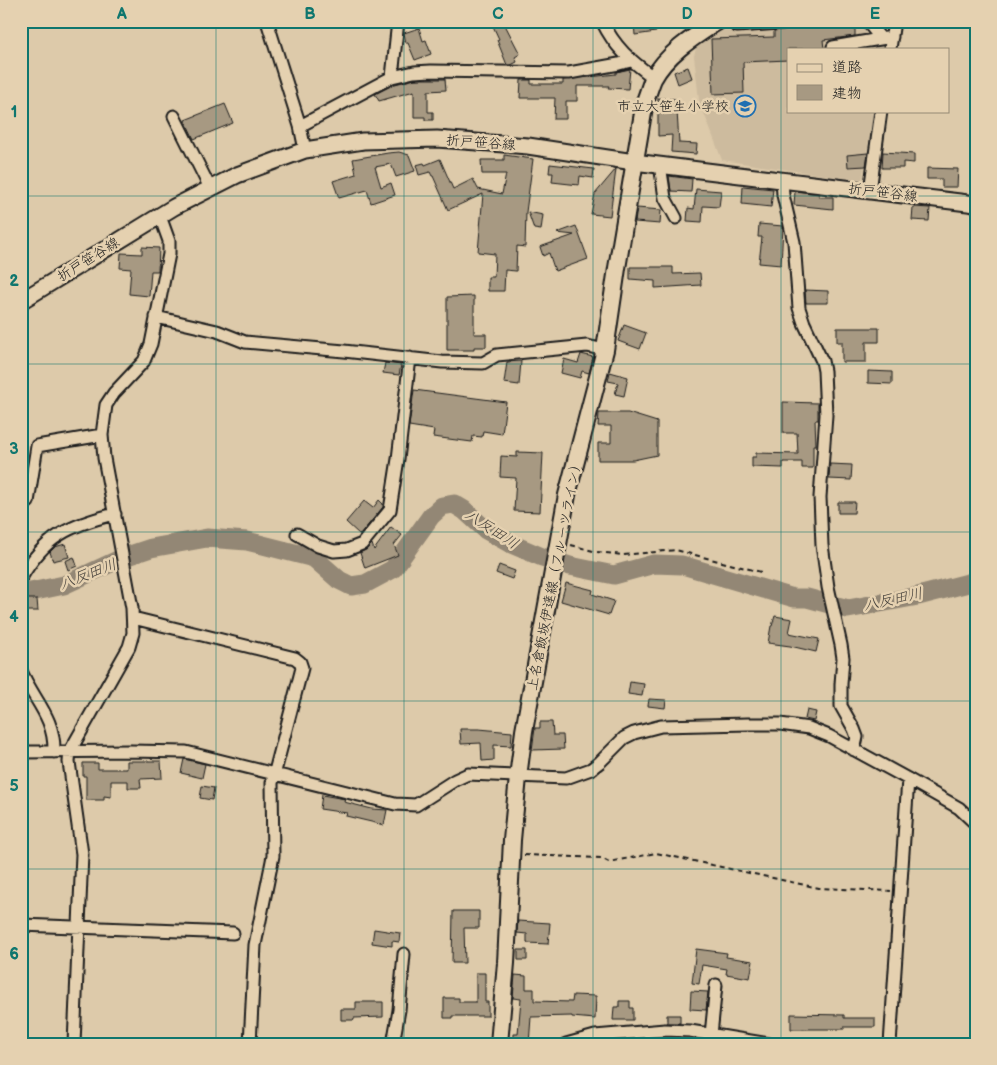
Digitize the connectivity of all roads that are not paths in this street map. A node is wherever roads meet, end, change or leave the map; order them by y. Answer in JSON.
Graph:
{"nodes":[{"id":1,"x":267,"y":21,"type":"edge"},
{"id":2,"x":398,"y":21,"type":"edge"},
{"id":3,"x":602,"y":21,"type":"edge"},
{"id":4,"x":718,"y":21,"type":"edge"},
{"id":5,"x":733,"y":21,"type":"edge"},
{"id":6,"x":867,"y":21,"type":"edge"},
{"id":7,"x":894,"y":21,"type":"edge"},
{"id":8,"x":793,"y":22,"type":"edge"},
{"id":9,"x":888,"y":42,"type":"edge"},
{"id":10,"x":833,"y":47,"type":"dead end"},
{"id":11,"x":631,"y":60,"type":"junction"},
{"id":12,"x":392,"y":77,"type":"junction"},
{"id":13,"x":654,"y":78,"type":"junction"},
{"id":14,"x":881,"y":112,"type":"edge"},
{"id":15,"x":174,"y":116,"type":"dead end"},
{"id":16,"x":300,"y":126,"type":"junction"},
{"id":17,"x":305,"y":150,"type":"junction"},
{"id":18,"x":634,"y":162,"type":"junction"},
{"id":19,"x":660,"y":165,"type":"junction"},
{"id":20,"x":782,"y":180,"type":"junction"},
{"id":21,"x":210,"y":188,"type":"junction"},
{"id":22,"x":870,"y":191,"type":"junction"},
{"id":23,"x":976,"y":204,"type":"edge"},
{"id":24,"x":160,"y":216,"type":"junction"},
{"id":25,"x":676,"y":218,"type":"dead end"},
{"id":26,"x":21,"y":301,"type":"edge"},
{"id":27,"x":156,"y":317,"type":"junction"},
{"id":28,"x":605,"y":350,"type":"junction"},
{"id":29,"x":410,"y":358,"type":"junction"},
{"id":30,"x":102,"y":435,"type":"junction"},
{"id":31,"x":21,"y":501,"type":"edge"},
{"id":32,"x":115,"y":514,"type":"junction"},
{"id":33,"x":298,"y":534,"type":"dead end"},
{"id":34,"x":21,"y":578,"type":"edge"},
{"id":35,"x":133,"y":618,"type":"junction"},
{"id":36,"x":21,"y":671,"type":"edge"},
{"id":37,"x":24,"y":686,"type":"edge"},
{"id":38,"x":854,"y":750,"type":"junction"},
{"id":39,"x":21,"y":752,"type":"edge"},
{"id":40,"x":54,"y":752,"type":"junction"},
{"id":41,"x":70,"y":752,"type":"junction"},
{"id":42,"x":273,"y":773,"type":"junction"},
{"id":43,"x":518,"y":776,"type":"junction"},
{"id":44,"x":908,"y":779,"type":"junction"},
{"id":45,"x":976,"y":824,"type":"edge"},
{"id":46,"x":21,"y":925,"type":"edge"},
{"id":47,"x":79,"y":928,"type":"junction"},
{"id":48,"x":233,"y":933,"type":"dead end"},
{"id":49,"x":404,"y":954,"type":"dead end"},
{"id":50,"x":716,"y":985,"type":"dead end"},
{"id":51,"x":711,"y":1035,"type":"junction"},
{"id":52,"x":74,"y":1044,"type":"edge"},
{"id":53,"x":250,"y":1044,"type":"edge"},
{"id":54,"x":393,"y":1044,"type":"edge"},
{"id":55,"x":499,"y":1044,"type":"edge"},
{"id":56,"x":566,"y":1044,"type":"edge"},
{"id":57,"x":769,"y":1044,"type":"edge"},
{"id":58,"x":890,"y":1044,"type":"edge"}],
"edges":[{"from":1,"to":16,"type":"street"},
{"from":2,"to":12,"type":"street"},
{"from":3,"to":11,"type":"street"},
{"from":4,"to":13,"type":"main road","name":"上名倉飯坂伊達線（フルーツライン）"},
{"from":5,"to":8,"type":"street"},
{"from":6,"to":9,"type":"street"},
{"from":7,"to":9,"type":"street"},
{"from":9,"to":10,"type":"street"},
{"from":11,"to":12,"type":"street"},
{"from":11,"to":13,"type":"street"},
{"from":12,"to":16,"type":"street"},
{"from":13,"to":18,"type":"main road","name":"上名倉飯坂伊達線（フルーツライン）"},
{"from":14,"to":22,"type":"street"},
{"from":15,"to":21,"type":"street"},
{"from":16,"to":17,"type":"street"},
{"from":17,"to":18,"type":"main road","name":"折戸笹谷線"},
{"from":17,"to":21,"type":"main road","name":"折戸笹谷線"},
{"from":18,"to":19,"type":"main road","name":"折戸笹谷線"},
{"from":18,"to":28,"type":"main road","name":"上名倉飯坂伊達線（フルーツライン）"},
{"from":19,"to":20,"type":"main road","name":"折戸笹谷線"},
{"from":19,"to":25,"type":"street"},
{"from":20,"to":22,"type":"main road","name":"折戸笹谷線"},
{"from":20,"to":38,"type":"street"},
{"from":21,"to":24,"type":"main road","name":"折戸笹谷線"},
{"from":22,"to":23,"type":"main road","name":"折戸笹谷線"},
{"from":24,"to":26,"type":"main road","name":"折戸笹谷線"},
{"from":24,"to":27,"type":"street"},
{"from":27,"to":29,"type":"street"},
{"from":27,"to":30,"type":"street"},
{"from":28,"to":29,"type":"street"},
{"from":28,"to":43,"type":"main road","name":"上名倉飯坂伊達線（フルーツライン）"},
{"from":29,"to":33,"type":"street"},
{"from":30,"to":31,"type":"street"},
{"from":30,"to":32,"type":"street"},
{"from":32,"to":34,"type":"street"},
{"from":32,"to":35,"type":"street"},
{"from":35,"to":41,"type":"street"},
{"from":35,"to":42,"type":"street"},
{"from":36,"to":37,"type":"street"},
{"from":37,"to":40,"type":"street"},
{"from":38,"to":43,"type":"street"},
{"from":38,"to":44,"type":"street"},
{"from":39,"to":40,"type":"street"},
{"from":40,"to":41,"type":"street"},
{"from":41,"to":42,"type":"street"},
{"from":41,"to":47,"type":"street"},
{"from":42,"to":43,"type":"street"},
{"from":42,"to":53,"type":"street"},
{"from":43,"to":55,"type":"main road","name":"上名倉飯坂伊達線（フルーツライン）"},
{"from":44,"to":45,"type":"street"},
{"from":44,"to":58,"type":"street"},
{"from":46,"to":47,"type":"street"},
{"from":47,"to":48,"type":"street"},
{"from":47,"to":52,"type":"street"},
{"from":49,"to":54,"type":"street"},
{"from":50,"to":51,"type":"street"},
{"from":51,"to":56,"type":"street"},
{"from":51,"to":57,"type":"street"}]}
